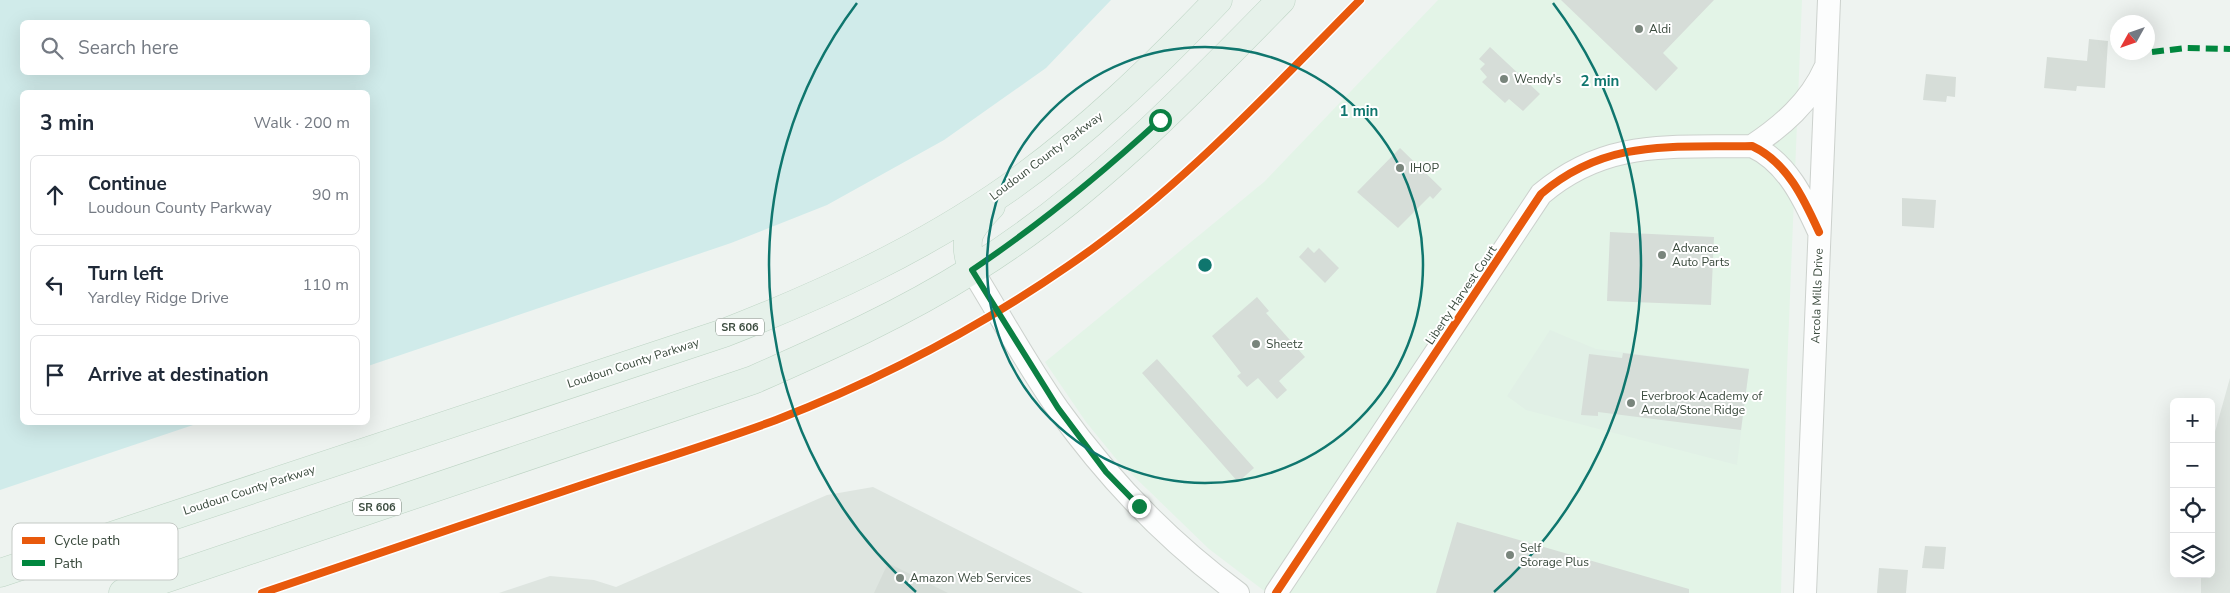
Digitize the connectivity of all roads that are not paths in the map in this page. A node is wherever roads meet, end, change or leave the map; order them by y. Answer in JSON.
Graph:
{"nodes":[{"id":1,"x":1218,"y":0,"type":"edge"},
{"id":2,"x":1281,"y":0,"type":"edge"},
{"id":3,"x":1829,"y":0,"type":"edge"},
{"id":4,"x":1827,"y":63,"type":"junction"},
{"id":5,"x":1752,"y":146,"type":"junction"},
{"id":6,"x":1009,"y":187,"type":"junction"},
{"id":7,"x":1819,"y":232,"type":"junction"},
{"id":8,"x":972,"y":270,"type":"junction"},
{"id":9,"x":153,"y":523,"type":"edge"},
{"id":10,"x":12,"y":570,"type":"edge"},
{"id":11,"x":0,"y":574,"type":"edge"},
{"id":12,"x":178,"y":574,"type":"edge"},
{"id":13,"x":161,"y":580,"type":"edge"},
{"id":14,"x":122,"y":593,"type":"edge"},
{"id":15,"x":1238,"y":593,"type":"edge"},
{"id":16,"x":1276,"y":593,"type":"edge"},
{"id":17,"x":1805,"y":593,"type":"edge"}],
"edges":[{"from":1,"to":6,"type":"main road","name":"Loudoun County Parkway","number":"SR 606"},
{"from":2,"to":8,"type":"main road","number":"SR 606"},
{"from":3,"to":4,"type":"street","name":"Arcola Mills Drive"},
{"from":4,"to":5,"type":"street"},
{"from":4,"to":7,"type":"street","name":"Arcola Mills Drive"},
{"from":5,"to":7,"type":"street"},
{"from":5,"to":16,"type":"street","name":"Liberty Harvest Court"},
{"from":6,"to":8,"type":"main road"},
{"from":6,"to":9,"type":"main road","name":"Loudoun County Parkway","number":"SR 606"},
{"from":7,"to":17,"type":"street","name":"Arcola Mills Drive"},
{"from":8,"to":12,"type":"main road","number":"SR 606"},
{"from":8,"to":15,"type":"street"},
{"from":10,"to":11,"type":"main road","name":"Loudoun County Parkway","number":"SR 606"},
{"from":13,"to":14,"type":"main road","number":"SR 606"}]}
